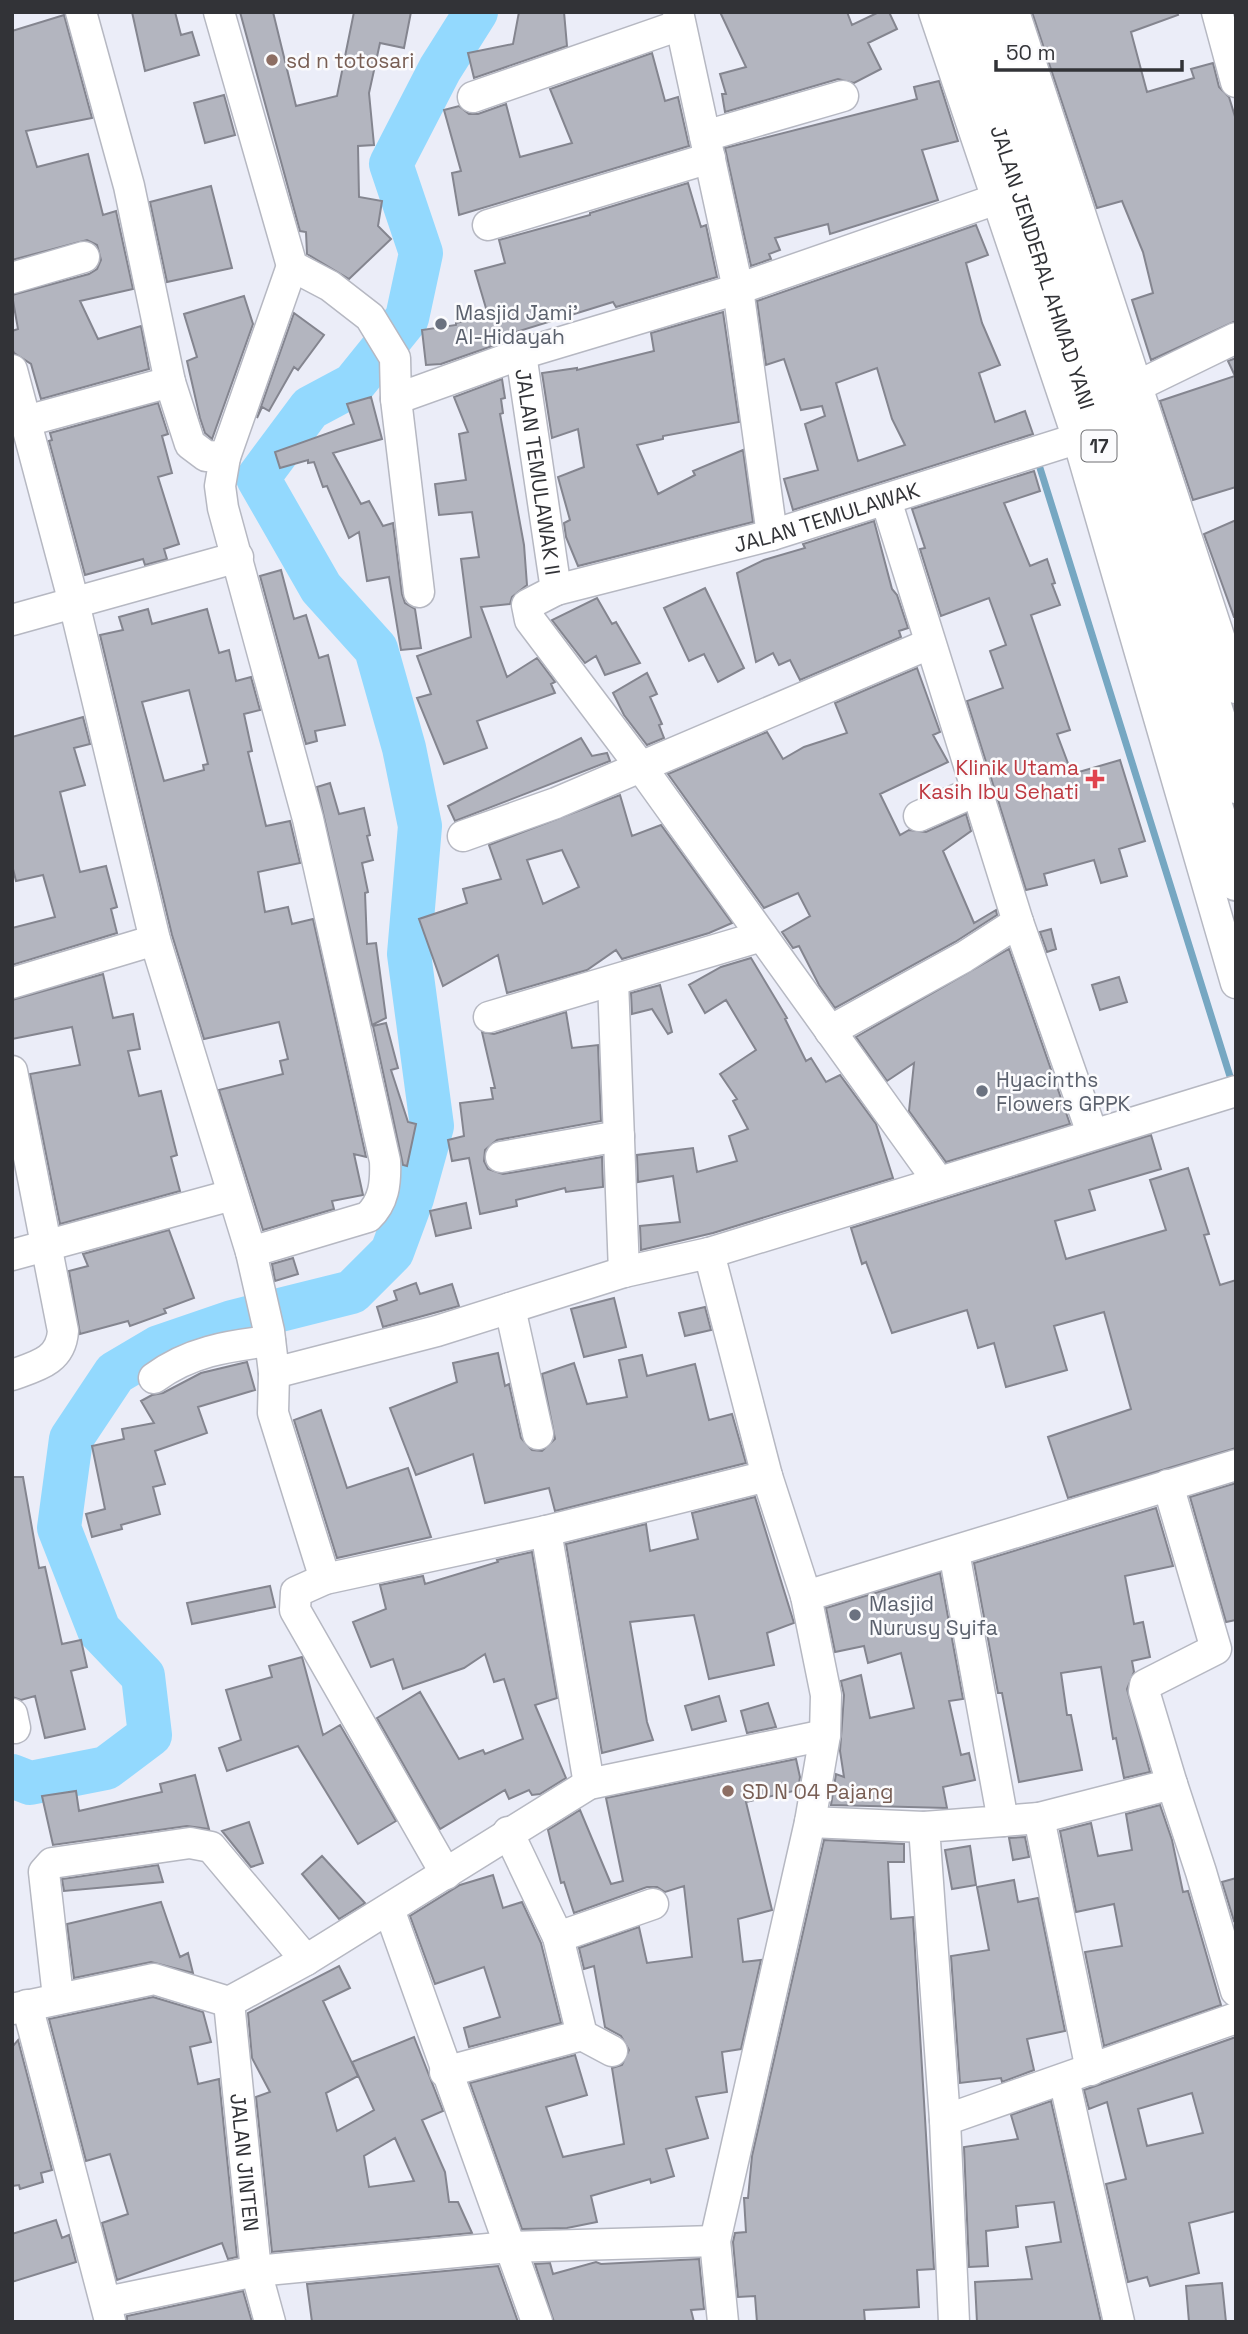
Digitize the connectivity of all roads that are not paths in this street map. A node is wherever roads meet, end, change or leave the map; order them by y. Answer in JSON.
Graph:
{"nodes":[{"id":1,"x":81,"y":12,"type":"edge"},
{"id":2,"x":219,"y":12,"type":"edge"},
{"id":3,"x":934,"y":12,"type":"edge"},
{"id":4,"x":961,"y":12,"type":"edge"},
{"id":5,"x":988,"y":12,"type":"edge"},
{"id":6,"x":1014,"y":12,"type":"edge"},
{"id":7,"x":1217,"y":12,"type":"edge"},
{"id":8,"x":679,"y":19,"type":"edge"},
{"id":9,"x":1016,"y":55,"type":"junction"},
{"id":10,"x":1236,"y":82,"type":"edge"},
{"id":11,"x":974,"y":95,"type":"junction"},
{"id":12,"x":843,"y":96,"type":"dead end"},
{"id":13,"x":473,"y":97,"type":"dead end"},
{"id":14,"x":708,"y":147,"type":"junction"},
{"id":15,"x":1031,"y":183,"type":"junction"},
{"id":16,"x":488,"y":225,"type":"dead end"},
{"id":17,"x":84,"y":257,"type":"dead end"},
{"id":18,"x":292,"y":266,"type":"junction"},
{"id":19,"x":12,"y":278,"type":"edge"},
{"id":20,"x":738,"y":289,"type":"junction"},
{"id":21,"x":1236,"y":338,"type":"edge"},
{"id":22,"x":521,"y":354,"type":"junction"},
{"id":23,"x":12,"y":370,"type":"edge"},
{"id":24,"x":170,"y":382,"type":"junction"},
{"id":25,"x":1127,"y":391,"type":"junction"},
{"id":26,"x":396,"y":399,"type":"junction"},
{"id":27,"x":26,"y":421,"type":"junction"},
{"id":28,"x":1086,"y":436,"type":"junction"},
{"id":29,"x":225,"y":457,"type":"junction"},
{"id":30,"x":886,"y":500,"type":"junction"},
{"id":31,"x":772,"y":535,"type":"junction"},
{"id":32,"x":238,"y":557,"type":"junction"},
{"id":33,"x":556,"y":590,"type":"junction"},
{"id":34,"x":419,"y":592,"type":"dead end"},
{"id":35,"x":74,"y":603,"type":"junction"},
{"id":36,"x":1213,"y":617,"type":"edge"},
{"id":37,"x":12,"y":620,"type":"edge"},
{"id":38,"x":929,"y":644,"type":"junction"},
{"id":39,"x":1236,"y":688,"type":"edge"},
{"id":40,"x":641,"y":767,"type":"junction"},
{"id":41,"x":1235,"y":777,"type":"edge"},
{"id":42,"x":976,"y":791,"type":"junction"},
{"id":43,"x":919,"y":816,"type":"dead end"},
{"id":44,"x":463,"y":836,"type":"dead end"},
{"id":45,"x":1210,"y":847,"type":"junction"},
{"id":46,"x":1236,"y":881,"type":"edge"},
{"id":47,"x":1018,"y":922,"type":"junction"},
{"id":48,"x":762,"y":936,"type":"junction"},
{"id":49,"x":155,"y":940,"type":"junction"},
{"id":50,"x":613,"y":981,"type":"junction"},
{"id":51,"x":12,"y":983,"type":"edge"},
{"id":52,"x":1236,"y":983,"type":"edge"},
{"id":53,"x":489,"y":1017,"type":"dead end"},
{"id":54,"x":830,"y":1031,"type":"junction"},
{"id":55,"x":12,"y":1071,"type":"edge"},
{"id":56,"x":1231,"y":1092,"type":"edge"},
{"id":57,"x":1092,"y":1133,"type":"junction"},
{"id":58,"x":619,"y":1136,"type":"junction"},
{"id":59,"x":501,"y":1157,"type":"dead end"},
{"id":60,"x":938,"y":1181,"type":"junction"},
{"id":61,"x":232,"y":1195,"type":"junction"},
{"id":62,"x":47,"y":1245,"type":"junction"},
{"id":63,"x":251,"y":1252,"type":"junction"},
{"id":64,"x":709,"y":1253,"type":"junction"},
{"id":65,"x":12,"y":1255,"type":"edge"},
{"id":66,"x":624,"y":1272,"type":"junction"},
{"id":67,"x":510,"y":1308,"type":"junction"},
{"id":68,"x":269,"y":1336,"type":"junction"},
{"id":69,"x":274,"y":1373,"type":"junction"},
{"id":70,"x":12,"y":1375,"type":"edge"},
{"id":71,"x":154,"y":1378,"type":"dead end"},
{"id":72,"x":538,"y":1434,"type":"dead end"},
{"id":73,"x":1236,"y":1465,"type":"edge"},
{"id":74,"x":767,"y":1476,"type":"junction"},
{"id":75,"x":1168,"y":1485,"type":"junction"},
{"id":76,"x":546,"y":1531,"type":"junction"},
{"id":77,"x":954,"y":1552,"type":"junction"},
{"id":78,"x":325,"y":1579,"type":"junction"},
{"id":79,"x":806,"y":1596,"type":"junction"},
{"id":80,"x":1226,"y":1646,"type":"edge"},
{"id":81,"x":825,"y":1735,"type":"junction"},
{"id":82,"x":589,"y":1784,"type":"junction"},
{"id":83,"x":1172,"y":1784,"type":"junction"},
{"id":84,"x":1039,"y":1818,"type":"junction"},
{"id":85,"x":1003,"y":1821,"type":"junction"},
{"id":86,"x":810,"y":1822,"type":"junction"},
{"id":87,"x":924,"y":1827,"type":"junction"},
{"id":88,"x":509,"y":1832,"type":"junction"},
{"id":89,"x":446,"y":1874,"type":"junction"},
{"id":90,"x":653,"y":1904,"type":"dead end"},
{"id":91,"x":389,"y":1909,"type":"junction"},
{"id":92,"x":558,"y":1937,"type":"junction"},
{"id":93,"x":306,"y":1960,"type":"junction"},
{"id":94,"x":1236,"y":1991,"type":"edge"},
{"id":95,"x":58,"y":1997,"type":"junction"},
{"id":96,"x":229,"y":2002,"type":"junction"},
{"id":97,"x":20,"y":2007,"type":"edge"},
{"id":98,"x":1236,"y":2018,"type":"edge"},
{"id":99,"x":582,"y":2035,"type":"junction"},
{"id":100,"x":612,"y":2051,"type":"dead end"},
{"id":101,"x":445,"y":2072,"type":"junction"},
{"id":102,"x":1078,"y":2074,"type":"junction"},
{"id":103,"x":945,"y":2120,"type":"junction"},
{"id":104,"x":715,"y":2241,"type":"junction"},
{"id":105,"x":509,"y":2247,"type":"junction"},
{"id":106,"x":256,"y":2271,"type":"junction"},
{"id":107,"x":108,"y":2312,"type":"edge"},
{"id":108,"x":270,"y":2322,"type":"edge"},
{"id":109,"x":537,"y":2322,"type":"edge"},
{"id":110,"x":723,"y":2322,"type":"edge"},
{"id":111,"x":954,"y":2322,"type":"edge"},
{"id":112,"x":1119,"y":2322,"type":"edge"}],
"edges":[{"from":1,"to":24,"type":"street"},
{"from":2,"to":18,"type":"street"},
{"from":3,"to":11,"type":"street"},
{"from":4,"to":11,"type":"highway","name":"JALAN JENDERAL AHMAD YANI","number":"17"},
{"from":5,"to":9,"type":"highway","name":"JALAN JENDERAL AHMAD YANI","number":"17"},
{"from":6,"to":9,"type":"street"},
{"from":7,"to":10,"type":"street"},
{"from":8,"to":13,"type":"street"},
{"from":8,"to":14,"type":"street"},
{"from":9,"to":15,"type":"highway","name":"JALAN JENDERAL AHMAD YANI","number":"17"},
{"from":11,"to":15,"type":"highway","name":"JALAN JENDERAL AHMAD YANI","number":"17"},
{"from":12,"to":14,"type":"street"},
{"from":14,"to":16,"type":"street"},
{"from":14,"to":20,"type":"street"},
{"from":15,"to":20,"type":"street"},
{"from":15,"to":25,"type":"highway","name":"JALAN JENDERAL AHMAD YANI","number":"17"},
{"from":15,"to":28,"type":"highway","name":"JALAN JENDERAL AHMAD YANI","number":"17"},
{"from":17,"to":19,"type":"street"},
{"from":18,"to":26,"type":"street"},
{"from":18,"to":29,"type":"street"},
{"from":20,"to":22,"type":"street"},
{"from":20,"to":31,"type":"street"},
{"from":21,"to":25,"type":"street"},
{"from":22,"to":26,"type":"street"},
{"from":22,"to":33,"type":"street","name":"JALAN TEMULAWAK II"},
{"from":23,"to":27,"type":"street"},
{"from":24,"to":27,"type":"street"},
{"from":24,"to":29,"type":"street"},
{"from":25,"to":36,"type":"highway","name":"JALAN JENDERAL AHMAD YANI","number":"17"},
{"from":26,"to":34,"type":"street"},
{"from":27,"to":35,"type":"street"},
{"from":28,"to":30,"type":"street","name":"JALAN TEMULAWAK"},
{"from":28,"to":45,"type":"highway","name":"JALAN JENDERAL AHMAD YANI","number":"17"},
{"from":29,"to":32,"type":"street"},
{"from":30,"to":31,"type":"street","name":"JALAN TEMULAWAK"},
{"from":30,"to":38,"type":"street"},
{"from":31,"to":33,"type":"street","name":"JALAN TEMULAWAK"},
{"from":32,"to":35,"type":"street"},
{"from":32,"to":63,"type":"street"},
{"from":33,"to":40,"type":"street","name":"JALAN TEMULAWAK"},
{"from":35,"to":37,"type":"street"},
{"from":35,"to":49,"type":"street"},
{"from":36,"to":39,"type":"street"},
{"from":36,"to":41,"type":"highway","name":"JALAN JENDERAL AHMAD YANI","number":"17"},
{"from":38,"to":40,"type":"street"},
{"from":38,"to":42,"type":"street"},
{"from":40,"to":44,"type":"street"},
{"from":40,"to":48,"type":"street"},
{"from":42,"to":43,"type":"street"},
{"from":42,"to":47,"type":"street"},
{"from":45,"to":46,"type":"highway","name":"JALAN JENDERAL AHMAD YANI","number":"17"},
{"from":45,"to":52,"type":"street"},
{"from":47,"to":54,"type":"street"},
{"from":47,"to":57,"type":"street"},
{"from":48,"to":50,"type":"street"},
{"from":48,"to":54,"type":"street"},
{"from":49,"to":51,"type":"street"},
{"from":49,"to":61,"type":"street"},
{"from":50,"to":53,"type":"street"},
{"from":50,"to":58,"type":"street"},
{"from":54,"to":60,"type":"street"},
{"from":55,"to":62,"type":"street"},
{"from":56,"to":57,"type":"street"},
{"from":57,"to":60,"type":"street"},
{"from":58,"to":59,"type":"street"},
{"from":58,"to":66,"type":"street"},
{"from":60,"to":64,"type":"street"},
{"from":61,"to":62,"type":"street"},
{"from":61,"to":63,"type":"street"},
{"from":62,"to":65,"type":"street"},
{"from":62,"to":70,"type":"street"},
{"from":63,"to":68,"type":"street"},
{"from":64,"to":66,"type":"street"},
{"from":64,"to":74,"type":"street"},
{"from":66,"to":67,"type":"street"},
{"from":67,"to":69,"type":"street"},
{"from":67,"to":72,"type":"street"},
{"from":68,"to":69,"type":"street"},
{"from":68,"to":71,"type":"street"},
{"from":69,"to":78,"type":"street"},
{"from":73,"to":75,"type":"street"},
{"from":74,"to":76,"type":"street"},
{"from":74,"to":79,"type":"street"},
{"from":75,"to":77,"type":"street"},
{"from":75,"to":80,"type":"street"},
{"from":76,"to":78,"type":"street"},
{"from":76,"to":82,"type":"street"},
{"from":77,"to":79,"type":"street"},
{"from":77,"to":85,"type":"street"},
{"from":78,"to":89,"type":"street"},
{"from":79,"to":81,"type":"street"},
{"from":80,"to":83,"type":"street"},
{"from":81,"to":82,"type":"street"},
{"from":81,"to":86,"type":"street"},
{"from":82,"to":88,"type":"street"},
{"from":83,"to":84,"type":"street"},
{"from":83,"to":94,"type":"street"},
{"from":84,"to":85,"type":"street"},
{"from":84,"to":102,"type":"street"},
{"from":85,"to":87,"type":"street"},
{"from":86,"to":87,"type":"street"},
{"from":86,"to":104,"type":"street"},
{"from":87,"to":103,"type":"street"},
{"from":88,"to":89,"type":"street"},
{"from":88,"to":92,"type":"street"},
{"from":89,"to":91,"type":"street"},
{"from":90,"to":92,"type":"street"},
{"from":91,"to":93,"type":"street"},
{"from":91,"to":101,"type":"street"},
{"from":92,"to":99,"type":"street"},
{"from":93,"to":95,"type":"street"},
{"from":93,"to":96,"type":"street"},
{"from":95,"to":96,"type":"street"},
{"from":95,"to":97,"type":"street"},
{"from":96,"to":106,"type":"street","name":"JALAN JINTEN"},
{"from":97,"to":107,"type":"street"},
{"from":98,"to":102,"type":"street"},
{"from":99,"to":100,"type":"street"},
{"from":99,"to":101,"type":"street"},
{"from":101,"to":105,"type":"street"},
{"from":102,"to":103,"type":"street"},
{"from":102,"to":112,"type":"street"},
{"from":103,"to":111,"type":"street"},
{"from":104,"to":105,"type":"street"},
{"from":104,"to":110,"type":"street"},
{"from":105,"to":106,"type":"street"},
{"from":105,"to":109,"type":"street"},
{"from":106,"to":107,"type":"street"},
{"from":106,"to":108,"type":"street","name":"JALAN JINTEN"}]}
